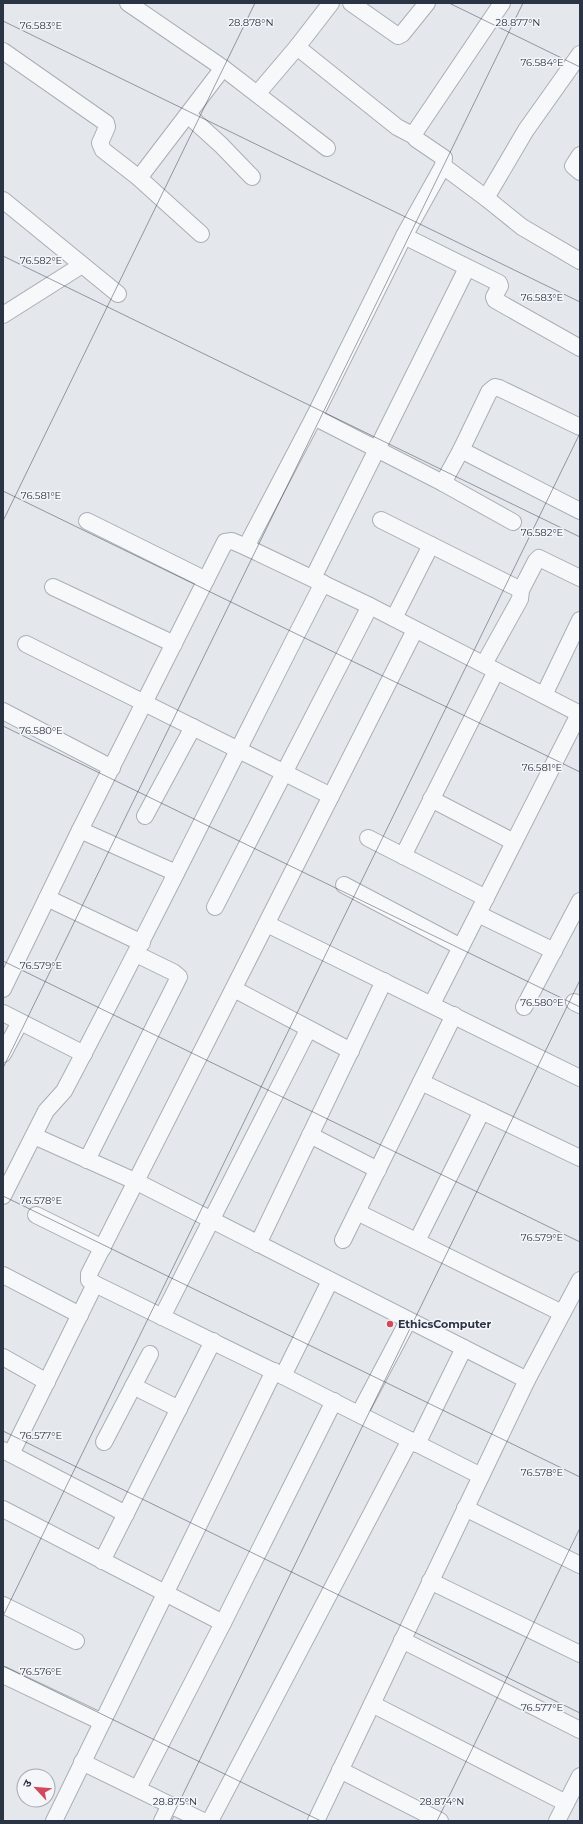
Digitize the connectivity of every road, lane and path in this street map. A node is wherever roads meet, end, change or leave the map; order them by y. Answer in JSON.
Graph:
{"nodes":[{"id":1,"x":128,"y":3,"type":"edge"},
{"id":2,"x":331,"y":3,"type":"edge"},
{"id":3,"x":351,"y":3,"type":"edge"},
{"id":4,"x":427,"y":3,"type":"edge"},
{"id":5,"x":502,"y":3,"type":"edge"},
{"id":6,"x":297,"y":48,"type":"junction"},
{"id":7,"x":3,"y":51,"type":"edge"},
{"id":8,"x":580,"y":54,"type":"edge"},
{"id":9,"x":223,"y":68,"type":"junction"},
{"id":10,"x":257,"y":94,"type":"junction"},
{"id":11,"x":188,"y":115,"type":"junction"},
{"id":12,"x":414,"y":136,"type":"junction"},
{"id":13,"x":327,"y":148,"type":"dead end"},
{"id":14,"x":580,"y":155,"type":"edge"},
{"id":15,"x":443,"y":166,"type":"junction"},
{"id":16,"x":580,"y":172,"type":"edge"},
{"id":17,"x":252,"y":177,"type":"dead end"},
{"id":18,"x":139,"y":178,"type":"junction"},
{"id":19,"x":486,"y":198,"type":"junction"},
{"id":20,"x":3,"y":200,"type":"edge"},
{"id":21,"x":200,"y":234,"type":"dead end"},
{"id":22,"x":404,"y":236,"type":"junction"},
{"id":23,"x":580,"y":261,"type":"edge"},
{"id":24,"x":82,"y":265,"type":"junction"},
{"id":25,"x":467,"y":268,"type":"junction"},
{"id":26,"x":118,"y":294,"type":"dead end"},
{"id":27,"x":3,"y":315,"type":"edge"},
{"id":28,"x":580,"y":348,"type":"edge"},
{"id":29,"x":314,"y":417,"type":"junction"},
{"id":30,"x":580,"y":427,"type":"edge"},
{"id":31,"x":377,"y":449,"type":"junction"},
{"id":32,"x":461,"y":450,"type":"junction"},
{"id":33,"x":443,"y":483,"type":"junction"},
{"id":34,"x":580,"y":511,"type":"edge"},
{"id":35,"x":381,"y":520,"type":"dead end"},
{"id":36,"x":87,"y":521,"type":"dead end"},
{"id":37,"x":513,"y":522,"type":"dead end"},
{"id":38,"x":431,"y":545,"type":"junction"},
{"id":39,"x":246,"y":547,"type":"junction"},
{"id":40,"x":580,"y":578,"type":"edge"},
{"id":41,"x":206,"y":580,"type":"junction"},
{"id":42,"x":318,"y":581,"type":"junction"},
{"id":43,"x":53,"y":587,"type":"dead end"},
{"id":44,"x":521,"y":590,"type":"junction"},
{"id":45,"x":370,"y":606,"type":"junction"},
{"id":46,"x":394,"y":618,"type":"junction"},
{"id":47,"x":580,"y":620,"type":"edge"},
{"id":48,"x":415,"y":630,"type":"junction"},
{"id":49,"x":26,"y":644,"type":"dead end"},
{"id":50,"x":174,"y":644,"type":"junction"},
{"id":51,"x":490,"y":668,"type":"junction"},
{"id":52,"x":544,"y":696,"type":"junction"},
{"id":53,"x":145,"y":703,"type":"junction"},
{"id":54,"x":3,"y":711,"type":"edge"},
{"id":55,"x":580,"y":714,"type":"edge"},
{"id":56,"x":193,"y":727,"type":"junction"},
{"id":57,"x":238,"y":750,"type":"junction"},
{"id":58,"x":112,"y":768,"type":"junction"},
{"id":59,"x":283,"y":772,"type":"junction"},
{"id":60,"x":331,"y":796,"type":"junction"},
{"id":61,"x":431,"y":799,"type":"junction"},
{"id":62,"x":145,"y":816,"type":"dead end"},
{"id":63,"x":80,"y":830,"type":"junction"},
{"id":64,"x":368,"y":838,"type":"dead end"},
{"id":65,"x":514,"y":842,"type":"junction"},
{"id":66,"x":402,"y":856,"type":"junction"},
{"id":67,"x":176,"y":873,"type":"junction"},
{"id":68,"x":344,"y":885,"type":"dead end"},
{"id":69,"x":47,"y":898,"type":"junction"},
{"id":70,"x":486,"y":898,"type":"junction"},
{"id":71,"x":580,"y":900,"type":"edge"},
{"id":72,"x":215,"y":907,"type":"dead end"},
{"id":73,"x":478,"y":914,"type":"junction"},
{"id":74,"x":267,"y":924,"type":"junction"},
{"id":75,"x":574,"y":926,"type":"edge"},
{"id":76,"x":461,"y":947,"type":"junction"},
{"id":77,"x":139,"y":949,"type":"junction"},
{"id":78,"x":554,"y":951,"type":"junction"},
{"id":79,"x":5,"y":981,"type":"edge"},
{"id":80,"x":384,"y":981,"type":"junction"},
{"id":81,"x":234,"y":989,"type":"junction"},
{"id":82,"x":432,"y":1004,"type":"junction"},
{"id":83,"x":524,"y":1007,"type":"dead end"},
{"id":84,"x":3,"y":1013,"type":"edge"},
{"id":85,"x":454,"y":1015,"type":"junction"},
{"id":86,"x":20,"y":1022,"type":"junction"},
{"id":87,"x":308,"y":1030,"type":"junction"},
{"id":88,"x":351,"y":1052,"type":"junction"},
{"id":89,"x":3,"y":1054,"type":"edge"},
{"id":90,"x":84,"y":1054,"type":"junction"},
{"id":91,"x":580,"y":1078,"type":"edge"},
{"id":92,"x":422,"y":1082,"type":"junction"},
{"id":93,"x":482,"y":1111,"type":"junction"},
{"id":94,"x":310,"y":1135,"type":"junction"},
{"id":95,"x":34,"y":1136,"type":"junction"},
{"id":96,"x":580,"y":1158,"type":"edge"},
{"id":97,"x":87,"y":1160,"type":"junction"},
{"id":98,"x":378,"y":1170,"type":"junction"},
{"id":99,"x":137,"y":1182,"type":"junction"},
{"id":100,"x":4,"y":1191,"type":"edge"},
{"id":101,"x":357,"y":1212,"type":"junction"},
{"id":102,"x":36,"y":1215,"type":"dead end"},
{"id":103,"x":211,"y":1221,"type":"junction"},
{"id":104,"x":343,"y":1240,"type":"dead end"},
{"id":105,"x":417,"y":1241,"type":"junction"},
{"id":106,"x":258,"y":1244,"type":"junction"},
{"id":107,"x":103,"y":1248,"type":"junction"},
{"id":108,"x":3,"y":1274,"type":"edge"},
{"id":109,"x":580,"y":1280,"type":"edge"},
{"id":110,"x":330,"y":1281,"type":"junction"},
{"id":111,"x":95,"y":1284,"type":"junction"},
{"id":112,"x":562,"y":1313,"type":"junction"},
{"id":113,"x":80,"y":1315,"type":"junction"},
{"id":114,"x":162,"y":1317,"type":"junction"},
{"id":115,"x":408,"y":1321,"type":"junction"},
{"id":116,"x":213,"y":1341,"type":"junction"},
{"id":117,"x":464,"y":1348,"type":"junction"},
{"id":118,"x":150,"y":1354,"type":"dead end"},
{"id":119,"x":3,"y":1357,"type":"edge"},
{"id":120,"x":278,"y":1373,"type":"junction"},
{"id":121,"x":527,"y":1380,"type":"junction"},
{"id":122,"x":47,"y":1382,"type":"junction"},
{"id":123,"x":133,"y":1386,"type":"junction"},
{"id":124,"x":334,"y":1401,"type":"junction"},
{"id":125,"x":179,"y":1409,"type":"junction"},
{"id":126,"x":359,"y":1414,"type":"junction"},
{"id":127,"x":104,"y":1442,"type":"dead end"},
{"id":128,"x":414,"y":1442,"type":"junction"},
{"id":129,"x":7,"y":1452,"type":"edge"},
{"id":130,"x":481,"y":1476,"type":"junction"},
{"id":131,"x":465,"y":1508,"type":"junction"},
{"id":132,"x":3,"y":1509,"type":"edge"},
{"id":133,"x":126,"y":1514,"type":"junction"},
{"id":134,"x":102,"y":1561,"type":"junction"},
{"id":135,"x":580,"y":1565,"type":"edge"},
{"id":136,"x":430,"y":1581,"type":"junction"},
{"id":137,"x":164,"y":1593,"type":"junction"},
{"id":138,"x":3,"y":1605,"type":"edge"},
{"id":139,"x":223,"y":1623,"type":"junction"},
{"id":140,"x":402,"y":1640,"type":"junction"},
{"id":141,"x":76,"y":1641,"type":"dead end"},
{"id":142,"x":580,"y":1654,"type":"edge"},
{"id":143,"x":3,"y":1675,"type":"edge"},
{"id":144,"x":372,"y":1704,"type":"junction"},
{"id":145,"x":102,"y":1722,"type":"junction"},
{"id":146,"x":580,"y":1730,"type":"edge"},
{"id":147,"x":82,"y":1762,"type":"junction"},
{"id":148,"x":340,"y":1770,"type":"junction"},
{"id":149,"x":580,"y":1776,"type":"edge"},
{"id":150,"x":138,"y":1788,"type":"junction"},
{"id":151,"x":566,"y":1803,"type":"junction"},
{"id":152,"x":170,"y":1805,"type":"junction"},
{"id":153,"x":55,"y":1821,"type":"edge"},
{"id":154,"x":162,"y":1821,"type":"edge"},
{"id":155,"x":203,"y":1821,"type":"edge"},
{"id":156,"x":210,"y":1821,"type":"edge"},
{"id":157,"x":316,"y":1821,"type":"edge"},
{"id":158,"x":440,"y":1821,"type":"edge"},
{"id":159,"x":557,"y":1821,"type":"edge"}],
"edges":[{"from":1,"to":9,"type":"street"},
{"from":2,"to":6,"type":"street"},
{"from":3,"to":4,"type":"street"},
{"from":5,"to":12,"type":"street"},
{"from":6,"to":10,"type":"street"},
{"from":6,"to":12,"type":"street"},
{"from":7,"to":18,"type":"street"},
{"from":8,"to":19,"type":"street"},
{"from":9,"to":10,"type":"street"},
{"from":9,"to":11,"type":"street"},
{"from":10,"to":13,"type":"street"},
{"from":11,"to":17,"type":"street"},
{"from":11,"to":18,"type":"street"},
{"from":12,"to":15,"type":"street"},
{"from":14,"to":16,"type":"street"},
{"from":15,"to":19,"type":"street"},
{"from":15,"to":22,"type":"street"},
{"from":18,"to":21,"type":"street"},
{"from":19,"to":23,"type":"street"},
{"from":20,"to":24,"type":"street"},
{"from":22,"to":25,"type":"street"},
{"from":22,"to":29,"type":"street"},
{"from":24,"to":26,"type":"street"},
{"from":24,"to":27,"type":"street"},
{"from":25,"to":28,"type":"street"},
{"from":25,"to":31,"type":"street"},
{"from":29,"to":31,"type":"street"},
{"from":29,"to":39,"type":"street"},
{"from":30,"to":32,"type":"street"},
{"from":31,"to":33,"type":"street"},
{"from":31,"to":42,"type":"street"},
{"from":32,"to":33,"type":"street"},
{"from":32,"to":34,"type":"street"},
{"from":33,"to":37,"type":"street"},
{"from":35,"to":38,"type":"street"},
{"from":36,"to":41,"type":"street"},
{"from":38,"to":44,"type":"street"},
{"from":38,"to":46,"type":"street"},
{"from":39,"to":41,"type":"street"},
{"from":39,"to":42,"type":"street"},
{"from":40,"to":44,"type":"street"},
{"from":41,"to":50,"type":"street"},
{"from":42,"to":45,"type":"street"},
{"from":42,"to":57,"type":"street"},
{"from":43,"to":50,"type":"street"},
{"from":44,"to":51,"type":"street"},
{"from":45,"to":46,"type":"street"},
{"from":45,"to":59,"type":"street"},
{"from":46,"to":48,"type":"street"},
{"from":47,"to":52,"type":"street"},
{"from":48,"to":51,"type":"street"},
{"from":48,"to":60,"type":"street"},
{"from":49,"to":53,"type":"street"},
{"from":50,"to":53,"type":"street"},
{"from":51,"to":52,"type":"street"},
{"from":51,"to":61,"type":"street"},
{"from":52,"to":55,"type":"street"},
{"from":53,"to":56,"type":"street"},
{"from":53,"to":58,"type":"street"},
{"from":54,"to":58,"type":"street"},
{"from":55,"to":65,"type":"street"},
{"from":56,"to":57,"type":"street"},
{"from":56,"to":62,"type":"street"},
{"from":57,"to":59,"type":"street"},
{"from":57,"to":67,"type":"street"},
{"from":58,"to":63,"type":"street"},
{"from":59,"to":60,"type":"street"},
{"from":59,"to":72,"type":"street"},
{"from":60,"to":74,"type":"street"},
{"from":61,"to":65,"type":"street"},
{"from":61,"to":66,"type":"street"},
{"from":63,"to":67,"type":"street"},
{"from":63,"to":69,"type":"street"},
{"from":64,"to":66,"type":"street"},
{"from":65,"to":70,"type":"street"},
{"from":66,"to":70,"type":"street"},
{"from":67,"to":77,"type":"street"},
{"from":68,"to":76,"type":"street"},
{"from":69,"to":77,"type":"street"},
{"from":69,"to":79,"type":"street"},
{"from":70,"to":73,"type":"street"},
{"from":71,"to":75,"type":"street"},
{"from":73,"to":76,"type":"street"},
{"from":73,"to":78,"type":"street"},
{"from":74,"to":80,"type":"street"},
{"from":74,"to":81,"type":"street"},
{"from":75,"to":78,"type":"street"},
{"from":76,"to":82,"type":"street"},
{"from":77,"to":90,"type":"street"},
{"from":77,"to":97,"type":"street"},
{"from":78,"to":83,"type":"street"},
{"from":80,"to":82,"type":"street"},
{"from":80,"to":88,"type":"street"},
{"from":81,"to":87,"type":"street"},
{"from":81,"to":99,"type":"street"},
{"from":82,"to":85,"type":"street"},
{"from":84,"to":86,"type":"street"},
{"from":85,"to":91,"type":"street"},
{"from":85,"to":92,"type":"street"},
{"from":86,"to":89,"type":"street"},
{"from":86,"to":90,"type":"street"},
{"from":87,"to":88,"type":"street"},
{"from":87,"to":103,"type":"street"},
{"from":88,"to":94,"type":"street"},
{"from":90,"to":95,"type":"street"},
{"from":92,"to":93,"type":"street"},
{"from":92,"to":98,"type":"street"},
{"from":93,"to":96,"type":"street"},
{"from":93,"to":105,"type":"street"},
{"from":94,"to":98,"type":"street"},
{"from":94,"to":106,"type":"street"},
{"from":95,"to":97,"type":"street"},
{"from":95,"to":100,"type":"street"},
{"from":97,"to":99,"type":"street"},
{"from":98,"to":101,"type":"street"},
{"from":99,"to":103,"type":"street"},
{"from":99,"to":107,"type":"street"},
{"from":101,"to":104,"type":"street"},
{"from":101,"to":105,"type":"street"},
{"from":102,"to":107,"type":"street"},
{"from":103,"to":106,"type":"street"},
{"from":103,"to":114,"type":"street"},
{"from":105,"to":112,"type":"street"},
{"from":106,"to":110,"type":"street"},
{"from":107,"to":111,"type":"street"},
{"from":108,"to":113,"type":"street"},
{"from":109,"to":112,"type":"street"},
{"from":110,"to":115,"type":"street"},
{"from":110,"to":120,"type":"street"},
{"from":111,"to":113,"type":"street"},
{"from":111,"to":114,"type":"street"},
{"from":112,"to":121,"type":"street"},
{"from":113,"to":122,"type":"street"},
{"from":114,"to":116,"type":"street"},
{"from":115,"to":117,"type":"street"},
{"from":115,"to":126,"type":"street"},
{"from":116,"to":120,"type":"street"},
{"from":116,"to":125,"type":"street"},
{"from":117,"to":121,"type":"street"},
{"from":117,"to":128,"type":"street"},
{"from":118,"to":123,"type":"street"},
{"from":119,"to":122,"type":"street"},
{"from":120,"to":124,"type":"street"},
{"from":120,"to":137,"type":"street"},
{"from":121,"to":130,"type":"street"},
{"from":122,"to":129,"type":"street"},
{"from":123,"to":125,"type":"street"},
{"from":123,"to":127,"type":"street"},
{"from":124,"to":126,"type":"street"},
{"from":124,"to":139,"type":"street"},
{"from":125,"to":133,"type":"street"},
{"from":126,"to":128,"type":"street"},
{"from":128,"to":130,"type":"street"},
{"from":128,"to":156,"type":"street"},
{"from":129,"to":133,"type":"street"},
{"from":130,"to":131,"type":"street"},
{"from":131,"to":135,"type":"street"},
{"from":131,"to":136,"type":"street"},
{"from":132,"to":134,"type":"street"},
{"from":133,"to":134,"type":"street"},
{"from":134,"to":137,"type":"street"},
{"from":136,"to":140,"type":"street"},
{"from":136,"to":142,"type":"street"},
{"from":137,"to":139,"type":"street"},
{"from":137,"to":145,"type":"street"},
{"from":138,"to":141,"type":"street"},
{"from":139,"to":150,"type":"street"},
{"from":140,"to":144,"type":"street"},
{"from":140,"to":146,"type":"street"},
{"from":143,"to":145,"type":"street"},
{"from":144,"to":148,"type":"street"},
{"from":144,"to":151,"type":"street"},
{"from":145,"to":147,"type":"street"},
{"from":147,"to":150,"type":"street"},
{"from":147,"to":153,"type":"street"},
{"from":148,"to":157,"type":"street"},
{"from":148,"to":158,"type":"street"},
{"from":149,"to":151,"type":"street"},
{"from":150,"to":152,"type":"street"},
{"from":151,"to":159,"type":"street"},
{"from":152,"to":154,"type":"street"},
{"from":152,"to":155,"type":"street"}]}
